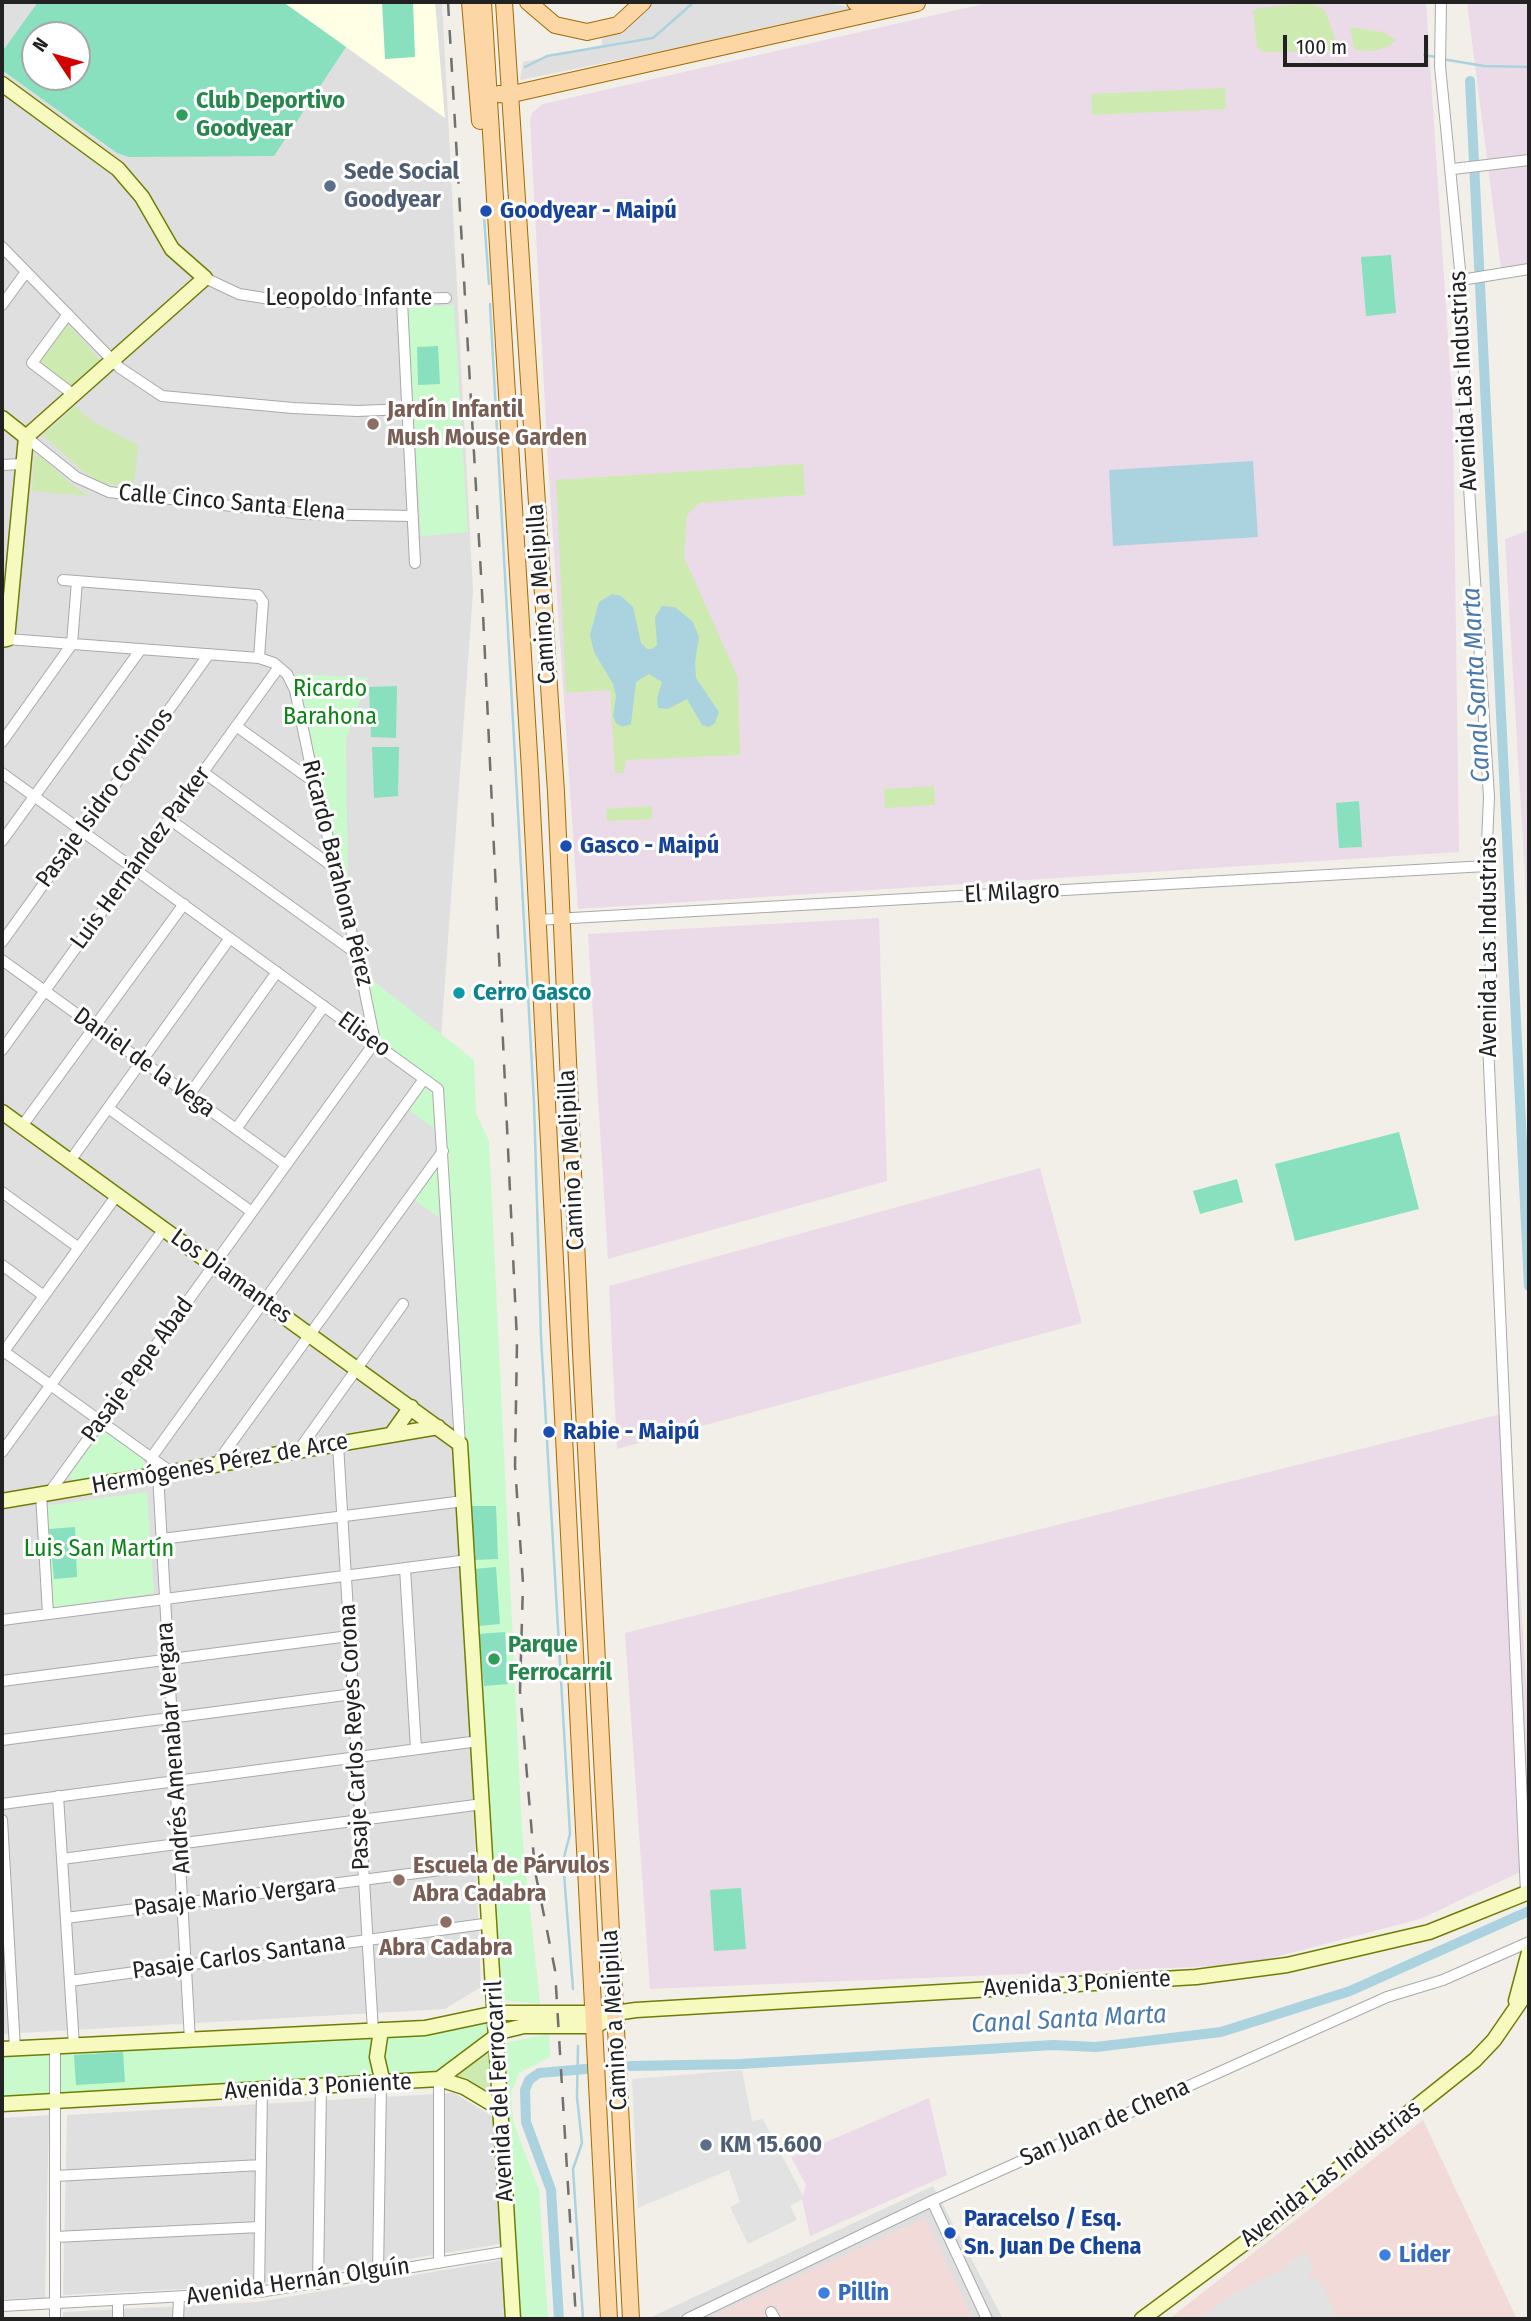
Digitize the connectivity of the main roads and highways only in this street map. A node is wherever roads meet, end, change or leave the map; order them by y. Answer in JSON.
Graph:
{"nodes":[{"id":1,"x":470,"y":2,"type":"edge"},
{"id":2,"x":483,"y":2,"type":"edge"},
{"id":3,"x":504,"y":2,"type":"edge"},
{"id":4,"x":528,"y":2,"type":"edge"},
{"id":5,"x":643,"y":2,"type":"edge"},
{"id":6,"x":855,"y":2,"type":"edge"},
{"id":7,"x":919,"y":2,"type":"edge"},
{"id":8,"x":488,"y":84,"type":"junction"},
{"id":9,"x":509,"y":95,"type":"junction"},
{"id":10,"x":494,"y":179,"type":"junction"},
{"id":11,"x":567,"y":1045,"type":"junction"},
{"id":12,"x":544,"y":1047,"type":"junction"},
{"id":13,"x":576,"y":1256,"type":"junction"},
{"id":14,"x":554,"y":1258,"type":"junction"},
{"id":15,"x":581,"y":1352,"type":"junction"},
{"id":16,"x":559,"y":1353,"type":"junction"},
{"id":17,"x":609,"y":2319,"type":"edge"},
{"id":18,"x":631,"y":2319,"type":"edge"}],
"edges":[{"from":1,"to":10,"type":"main road"},
{"from":2,"to":8,"type":"main road","name":"Camino a Melipilla"},
{"from":3,"to":9,"type":"main road","name":"Camino a Melipilla"},
{"from":4,"to":5,"type":"main road"},
{"from":6,"to":7,"type":"main road"},
{"from":7,"to":9,"type":"main road"},
{"from":8,"to":9,"type":"main road"},
{"from":8,"to":10,"type":"main road","name":"Camino a Melipilla"},
{"from":9,"to":11,"type":"main road","name":"Camino a Melipilla"},
{"from":10,"to":12,"type":"main road","name":"Camino a Melipilla"},
{"from":11,"to":12,"type":"main road"},
{"from":11,"to":13,"type":"main road","name":"Camino a Melipilla"},
{"from":12,"to":14,"type":"main road","name":"Camino a Melipilla"},
{"from":13,"to":14,"type":"main road"},
{"from":13,"to":15,"type":"main road","name":"Camino a Melipilla"},
{"from":14,"to":16,"type":"main road","name":"Camino a Melipilla"},
{"from":15,"to":16,"type":"main road"},
{"from":15,"to":18,"type":"main road","name":"Camino a Melipilla"},
{"from":16,"to":17,"type":"main road","name":"Camino a Melipilla"}]}
